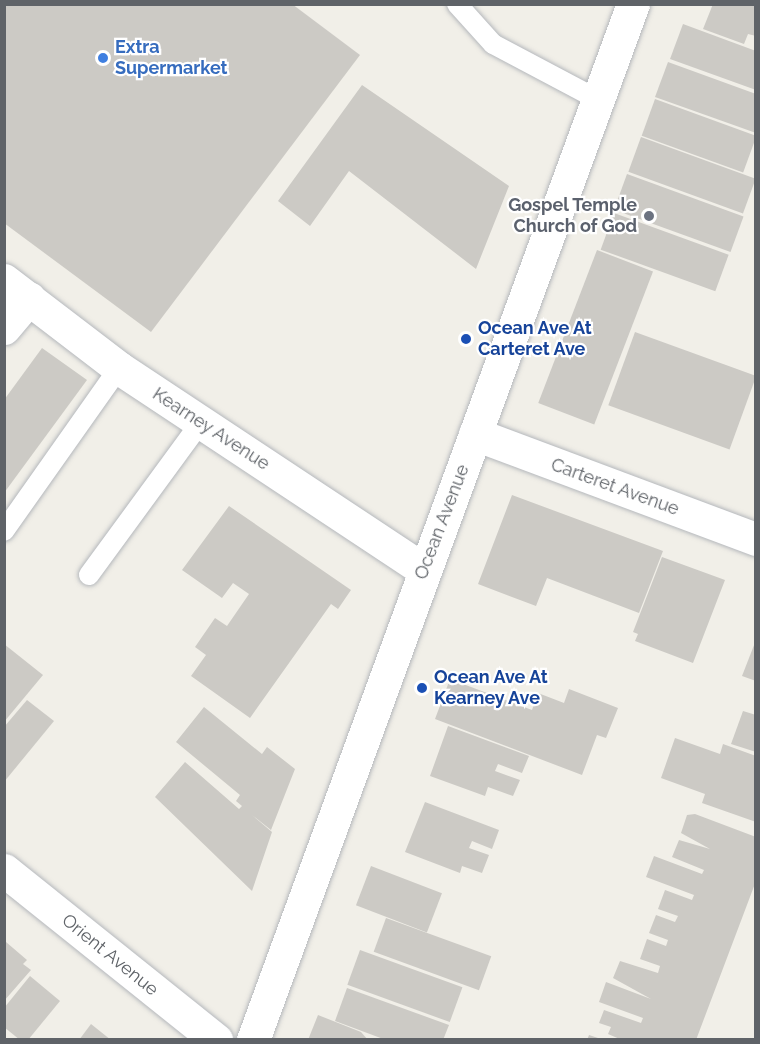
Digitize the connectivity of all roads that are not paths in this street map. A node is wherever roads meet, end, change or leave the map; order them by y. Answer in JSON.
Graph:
{"nodes":[{"id":1,"x":457,"y":4,"type":"edge"},
{"id":2,"x":633,"y":4,"type":"edge"},
{"id":3,"x":597,"y":99,"type":"junction"},
{"id":4,"x":17,"y":289,"type":"edge"},
{"id":5,"x":4,"y":328,"type":"edge"},
{"id":6,"x":119,"y":368,"type":"junction"},
{"id":7,"x":201,"y":422,"type":"junction"},
{"id":8,"x":475,"y":434,"type":"junction"},
{"id":9,"x":4,"y":531,"type":"edge"},
{"id":10,"x":756,"y":539,"type":"edge"},
{"id":11,"x":423,"y":569,"type":"junction"},
{"id":12,"x":89,"y":575,"type":"dead end"},
{"id":13,"x":4,"y":870,"type":"edge"},
{"id":14,"x":216,"y":1040,"type":"edge"},
{"id":15,"x":253,"y":1040,"type":"edge"}],
"edges":[{"from":1,"to":3,"type":"lane"},
{"from":2,"to":3,"type":"street","name":"Ocean Avenue"},
{"from":3,"to":8,"type":"street","name":"Ocean Avenue"},
{"from":4,"to":5,"type":"street"},
{"from":4,"to":6,"type":"street","name":"Kearney Avenue"},
{"from":6,"to":7,"type":"street","name":"Kearney Avenue"},
{"from":6,"to":9,"type":"lane"},
{"from":7,"to":11,"type":"street","name":"Kearney Avenue"},
{"from":7,"to":12,"type":"lane"},
{"from":8,"to":10,"type":"street","name":"Carteret Avenue"},
{"from":8,"to":11,"type":"street","name":"Ocean Avenue"},
{"from":11,"to":15,"type":"street","name":"Ocean Avenue"},
{"from":13,"to":14,"type":"street","name":"Orient Avenue"}]}
